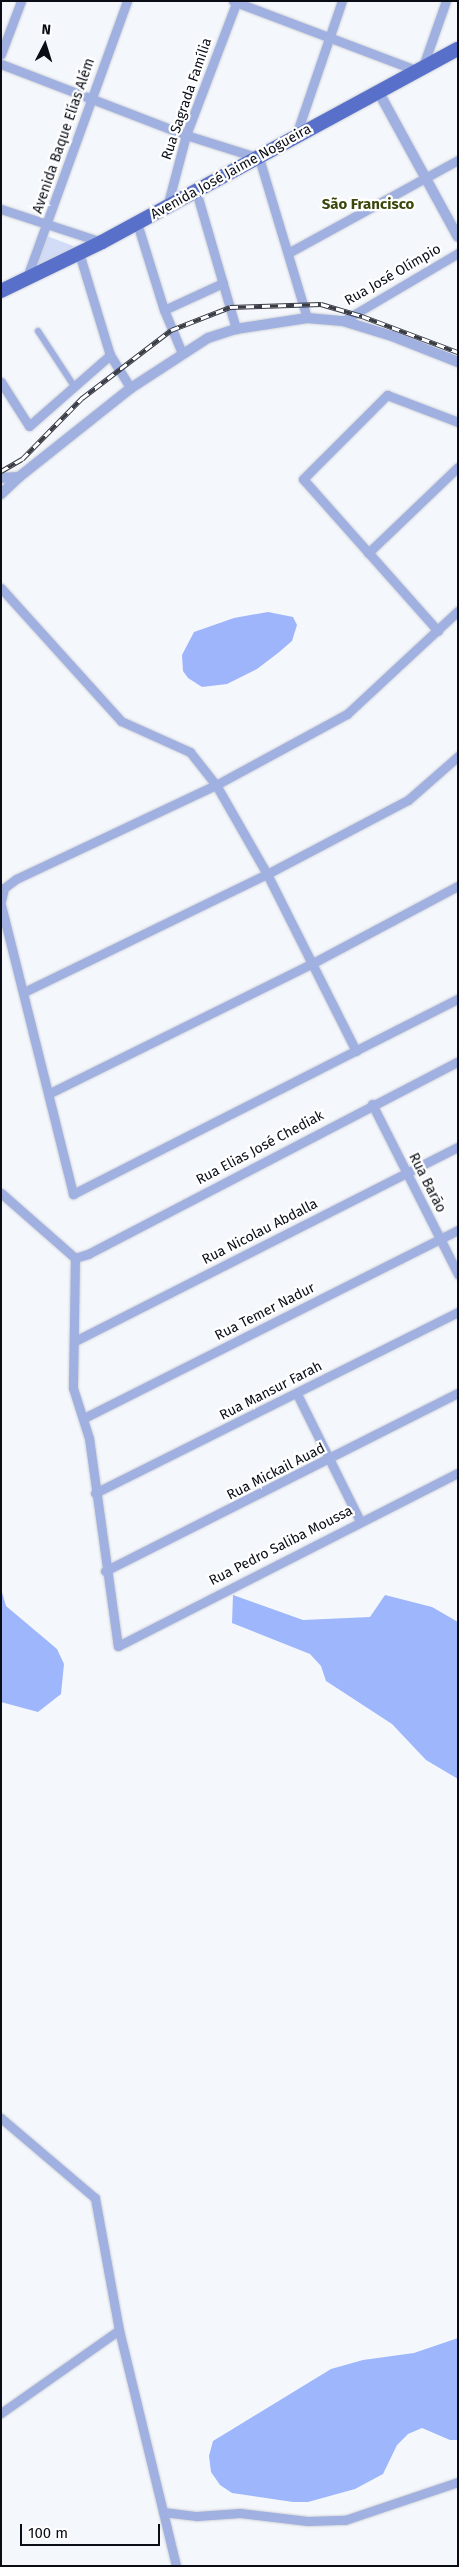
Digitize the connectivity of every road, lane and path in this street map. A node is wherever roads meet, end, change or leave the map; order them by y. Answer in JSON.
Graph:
{"nodes":[{"id":1,"x":21,"y":1,"type":"edge"},
{"id":2,"x":127,"y":1,"type":"edge"},
{"id":3,"x":342,"y":1,"type":"edge"},
{"id":4,"x":446,"y":1,"type":"edge"},
{"id":5,"x":235,"y":2,"type":"edge"},
{"id":6,"x":329,"y":37,"type":"junction"},
{"id":7,"x":458,"y":49,"type":"edge"},
{"id":8,"x":1,"y":54,"type":"edge"},
{"id":9,"x":1,"y":64,"type":"edge"},
{"id":10,"x":420,"y":70,"type":"junction"},
{"id":11,"x":378,"y":91,"type":"junction"},
{"id":12,"x":90,"y":98,"type":"junction"},
{"id":13,"x":186,"y":135,"type":"junction"},
{"id":14,"x":295,"y":138,"type":"junction"},
{"id":15,"x":259,"y":158,"type":"junction"},
{"id":16,"x":458,"y":160,"type":"edge"},
{"id":17,"x":426,"y":178,"type":"junction"},
{"id":18,"x":196,"y":191,"type":"junction"},
{"id":19,"x":167,"y":207,"type":"junction"},
{"id":20,"x":1,"y":209,"type":"edge"},
{"id":21,"x":137,"y":223,"type":"junction"},
{"id":22,"x":48,"y":224,"type":"junction"},
{"id":23,"x":458,"y":237,"type":"edge"},
{"id":24,"x":102,"y":242,"type":"junction"},
{"id":25,"x":79,"y":253,"type":"junction"},
{"id":26,"x":458,"y":253,"type":"edge"},
{"id":27,"x":288,"y":254,"type":"junction"},
{"id":28,"x":26,"y":280,"type":"junction"},
{"id":29,"x":223,"y":283,"type":"junction"},
{"id":30,"x":1,"y":291,"type":"edge"},
{"id":31,"x":164,"y":310,"type":"junction"},
{"id":32,"x":307,"y":318,"type":"junction"},
{"id":33,"x":342,"y":321,"type":"junction"},
{"id":34,"x":236,"y":329,"type":"junction"},
{"id":35,"x":38,"y":331,"type":"dead end"},
{"id":36,"x":182,"y":353,"type":"junction"},
{"id":37,"x":110,"y":355,"type":"junction"},
{"id":38,"x":458,"y":362,"type":"edge"},
{"id":39,"x":1,"y":382,"type":"edge"},
{"id":40,"x":74,"y":386,"type":"junction"},
{"id":41,"x":131,"y":388,"type":"junction"},
{"id":42,"x":458,"y":422,"type":"edge"},
{"id":43,"x":458,"y":467,"type":"edge"},
{"id":44,"x":19,"y":476,"type":"junction"},
{"id":45,"x":1,"y":478,"type":"edge"},
{"id":46,"x":1,"y":494,"type":"edge"},
{"id":47,"x":368,"y":552,"type":"junction"},
{"id":48,"x":1,"y":588,"type":"edge"},
{"id":49,"x":458,"y":612,"type":"edge"},
{"id":50,"x":438,"y":631,"type":"junction"},
{"id":51,"x":458,"y":756,"type":"edge"},
{"id":52,"x":216,"y":784,"type":"junction"},
{"id":53,"x":267,"y":874,"type":"junction"},
{"id":54,"x":458,"y":886,"type":"edge"},
{"id":55,"x":1,"y":903,"type":"edge"},
{"id":56,"x":311,"y":964,"type":"junction"},
{"id":57,"x":24,"y":992,"type":"junction"},
{"id":58,"x":458,"y":999,"type":"edge"},
{"id":59,"x":356,"y":1051,"type":"junction"},
{"id":60,"x":458,"y":1060,"type":"edge"},
{"id":61,"x":50,"y":1093,"type":"junction"},
{"id":62,"x":372,"y":1104,"type":"junction"},
{"id":63,"x":458,"y":1147,"type":"edge"},
{"id":64,"x":407,"y":1174,"type":"junction"},
{"id":65,"x":1,"y":1193,"type":"edge"},
{"id":66,"x":458,"y":1230,"type":"edge"},
{"id":67,"x":440,"y":1239,"type":"junction"},
{"id":68,"x":75,"y":1258,"type":"junction"},
{"id":69,"x":458,"y":1274,"type":"edge"},
{"id":70,"x":458,"y":1312,"type":"edge"},
{"id":71,"x":75,"y":1341,"type":"junction"},
{"id":72,"x":458,"y":1393,"type":"edge"},
{"id":73,"x":297,"y":1394,"type":"junction"},
{"id":74,"x":84,"y":1418,"type":"junction"},
{"id":75,"x":330,"y":1460,"type":"junction"},
{"id":76,"x":458,"y":1473,"type":"edge"},
{"id":77,"x":95,"y":1493,"type":"junction"},
{"id":78,"x":360,"y":1521,"type":"junction"},
{"id":79,"x":105,"y":1571,"type":"junction"},
{"id":80,"x":1,"y":2118,"type":"edge"},
{"id":81,"x":119,"y":2330,"type":"junction"},
{"id":82,"x":1,"y":2413,"type":"edge"},
{"id":83,"x":458,"y":2482,"type":"edge"},
{"id":84,"x":163,"y":2512,"type":"junction"},
{"id":85,"x":176,"y":2566,"type":"edge"}],
"edges":[{"from":1,"to":8,"type":"street"},
{"from":2,"to":12,"type":"street","name":"Avenida Baque Elías Além"},
{"from":3,"to":6,"type":"street"},
{"from":4,"to":10,"type":"street"},
{"from":5,"to":6,"type":"street"},
{"from":5,"to":13,"type":"street","name":"Rua Sagrada Família"},
{"from":6,"to":10,"type":"street"},
{"from":6,"to":14,"type":"street"},
{"from":7,"to":10,"type":"main road","name":"Avenida José Jaime Nogueira"},
{"from":9,"to":12,"type":"street"},
{"from":10,"to":11,"type":"main road","name":"Avenida José Jaime Nogueira"},
{"from":11,"to":14,"type":"main road","name":"Avenida José Jaime Nogueira"},
{"from":11,"to":17,"type":"street"},
{"from":12,"to":13,"type":"street"},
{"from":12,"to":22,"type":"street","name":"Avenida Baque Elías Além"},
{"from":13,"to":15,"type":"street"},
{"from":13,"to":19,"type":"street","name":"Rua Sagrada Família"},
{"from":14,"to":15,"type":"main road","name":"Avenida José Jaime Nogueira"},
{"from":15,"to":18,"type":"main road","name":"Avenida José Jaime Nogueira"},
{"from":15,"to":27,"type":"street"},
{"from":16,"to":17,"type":"street"},
{"from":17,"to":23,"type":"street"},
{"from":17,"to":27,"type":"street"},
{"from":18,"to":19,"type":"main road","name":"Avenida José Jaime Nogueira"},
{"from":18,"to":29,"type":"street"},
{"from":19,"to":21,"type":"main road","name":"Avenida José Jaime Nogueira"},
{"from":20,"to":22,"type":"street"},
{"from":21,"to":24,"type":"main road","name":"Avenida José Jaime Nogueira"},
{"from":21,"to":31,"type":"street"},
{"from":22,"to":24,"type":"street"},
{"from":22,"to":28,"type":"street","name":"Avenida Baque Elías Além"},
{"from":24,"to":25,"type":"main road","name":"Avenida José Jaime Nogueira"},
{"from":25,"to":28,"type":"main road","name":"Avenida José Jaime Nogueira"},
{"from":25,"to":37,"type":"street"},
{"from":26,"to":33,"type":"street","name":"Rua José Olímpio"},
{"from":27,"to":32,"type":"street"},
{"from":28,"to":30,"type":"main road","name":"Avenida José Jaime Nogueira"},
{"from":29,"to":31,"type":"street"},
{"from":29,"to":34,"type":"street"},
{"from":31,"to":36,"type":"street"},
{"from":32,"to":33,"type":"street"},
{"from":32,"to":34,"type":"street"},
{"from":33,"to":38,"type":"street"},
{"from":34,"to":36,"type":"street"},
{"from":35,"to":40,"type":"street"},
{"from":36,"to":41,"type":"street"},
{"from":37,"to":40,"type":"street"},
{"from":37,"to":41,"type":"street"},
{"from":39,"to":40,"type":"street"},
{"from":41,"to":44,"type":"street"},
{"from":42,"to":47,"type":"street"},
{"from":43,"to":47,"type":"street"},
{"from":44,"to":45,"type":"street"},
{"from":44,"to":46,"type":"street"},
{"from":47,"to":50,"type":"street"},
{"from":48,"to":52,"type":"street"},
{"from":49,"to":50,"type":"street"},
{"from":50,"to":52,"type":"street"},
{"from":51,"to":53,"type":"street"},
{"from":52,"to":53,"type":"street"},
{"from":52,"to":55,"type":"street"},
{"from":53,"to":56,"type":"street"},
{"from":53,"to":57,"type":"street"},
{"from":54,"to":56,"type":"street"},
{"from":55,"to":57,"type":"street"},
{"from":56,"to":59,"type":"street"},
{"from":56,"to":61,"type":"street"},
{"from":57,"to":61,"type":"street"},
{"from":58,"to":59,"type":"street"},
{"from":59,"to":61,"type":"street"},
{"from":60,"to":62,"type":"street","name":"Rua Elias José Chediak"},
{"from":62,"to":64,"type":"street","name":"Rua Barão"},
{"from":62,"to":68,"type":"street","name":"Rua Elias José Chediak"},
{"from":63,"to":64,"type":"street","name":"Rua Nicolau Abdalla"},
{"from":64,"to":67,"type":"street","name":"Rua Barão"},
{"from":64,"to":71,"type":"street","name":"Rua Nicolau Abdalla"},
{"from":65,"to":68,"type":"street"},
{"from":66,"to":67,"type":"street","name":"Rua Temer Nadur"},
{"from":67,"to":69,"type":"street","name":"Rua Barão"},
{"from":67,"to":74,"type":"street","name":"Rua Temer Nadur"},
{"from":68,"to":71,"type":"street"},
{"from":70,"to":73,"type":"street","name":"Rua Mansur Farah"},
{"from":71,"to":74,"type":"street"},
{"from":72,"to":75,"type":"street","name":"Rua Mickail Auad"},
{"from":73,"to":75,"type":"street"},
{"from":73,"to":77,"type":"street","name":"Rua Mansur Farah"},
{"from":74,"to":77,"type":"street"},
{"from":75,"to":78,"type":"street"},
{"from":75,"to":79,"type":"street","name":"Rua Mickail Auad"},
{"from":76,"to":78,"type":"street","name":"Rua Pedro Saliba Moussa"},
{"from":77,"to":79,"type":"street"},
{"from":78,"to":79,"type":"street","name":"Rua Pedro Saliba Moussa"},
{"from":80,"to":81,"type":"street"},
{"from":81,"to":82,"type":"street"},
{"from":81,"to":84,"type":"street"},
{"from":83,"to":84,"type":"street"},
{"from":84,"to":85,"type":"street"}]}
